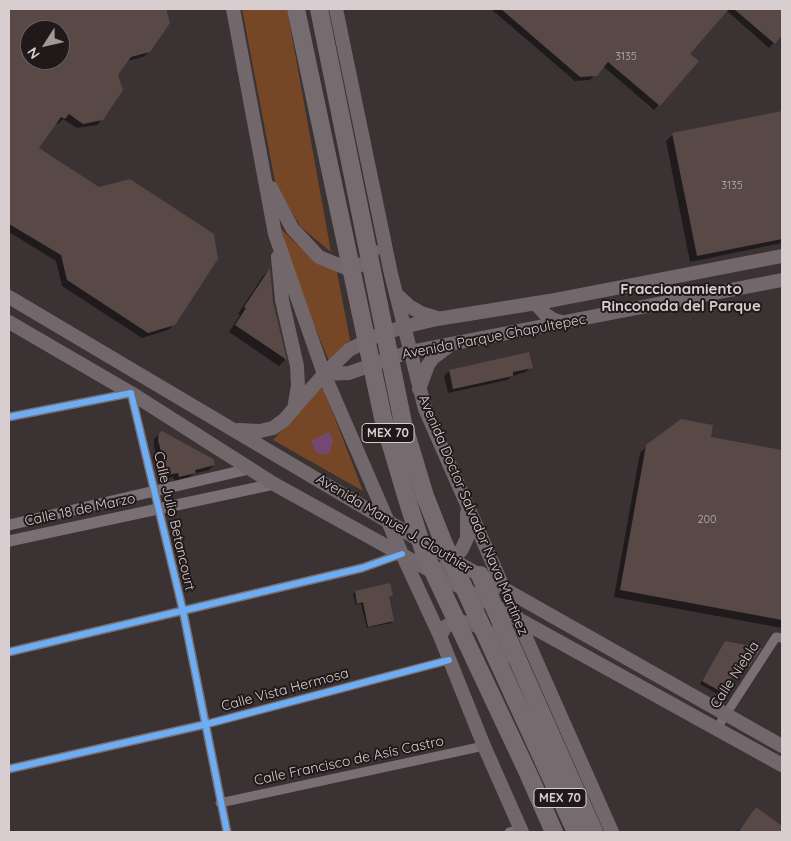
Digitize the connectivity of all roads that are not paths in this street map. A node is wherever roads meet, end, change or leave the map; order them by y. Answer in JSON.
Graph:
{"nodes":[{"id":1,"x":233,"y":9,"type":"edge"},
{"id":2,"x":296,"y":9,"type":"edge"},
{"id":3,"x":319,"y":9,"type":"edge"},
{"id":4,"x":336,"y":9,"type":"edge"},
{"id":5,"x":265,"y":176,"type":"junction"},
{"id":6,"x":373,"y":184,"type":"junction"},
{"id":7,"x":275,"y":234,"type":"junction"},
{"id":8,"x":782,"y":256,"type":"edge"},
{"id":9,"x":782,"y":280,"type":"edge"},
{"id":10,"x":396,"y":293,"type":"junction"},
{"id":11,"x":9,"y":297,"type":"edge"},
{"id":12,"x":535,"y":303,"type":"junction"},
{"id":13,"x":438,"y":319,"type":"junction"},
{"id":14,"x":9,"y":322,"type":"edge"},
{"id":15,"x":565,"y":323,"type":"junction"},
{"id":16,"x":403,"y":327,"type":"junction"},
{"id":17,"x":451,"y":344,"type":"junction"},
{"id":18,"x":409,"y":352,"type":"junction"},
{"id":19,"x":324,"y":374,"type":"junction"},
{"id":20,"x":146,"y":377,"type":"junction"},
{"id":21,"x":419,"y":389,"type":"junction"},
{"id":22,"x":131,"y":393,"type":"junction"},
{"id":23,"x":294,"y":409,"type":"junction"},
{"id":24,"x":9,"y":418,"type":"edge"},
{"id":25,"x":234,"y":430,"type":"junction"},
{"id":26,"x":249,"y":469,"type":"junction"},
{"id":27,"x":274,"y":484,"type":"junction"},
{"id":28,"x":155,"y":492,"type":"junction"},
{"id":29,"x":466,"y":505,"type":"junction"},
{"id":30,"x":158,"y":508,"type":"junction"},
{"id":31,"x":388,"y":520,"type":"junction"},
{"id":32,"x":9,"y":525,"type":"edge"},
{"id":33,"x":9,"y":541,"type":"edge"},
{"id":34,"x":402,"y":554,"type":"junction"},
{"id":35,"x":453,"y":560,"type":"junction"},
{"id":36,"x":436,"y":574,"type":"junction"},
{"id":37,"x":480,"y":575,"type":"junction"},
{"id":38,"x":503,"y":588,"type":"junction"},
{"id":39,"x":494,"y":604,"type":"junction"},
{"id":40,"x":183,"y":611,"type":"junction"},
{"id":41,"x":517,"y":618,"type":"junction"},
{"id":42,"x":440,"y":636,"type":"junction"},
{"id":43,"x":779,"y":637,"type":"edge"},
{"id":44,"x":9,"y":652,"type":"edge"},
{"id":45,"x":449,"y":660,"type":"junction"},
{"id":46,"x":528,"y":684,"type":"junction"},
{"id":47,"x":727,"y":714,"type":"junction"},
{"id":48,"x":207,"y":724,"type":"junction"},
{"id":49,"x":717,"y":728,"type":"junction"},
{"id":50,"x":484,"y":746,"type":"junction"},
{"id":51,"x":782,"y":746,"type":"edge"},
{"id":52,"x":782,"y":765,"type":"edge"},
{"id":53,"x":9,"y":769,"type":"edge"},
{"id":54,"x":220,"y":803,"type":"junction"},
{"id":55,"x":517,"y":831,"type":"edge"},
{"id":56,"x":553,"y":831,"type":"edge"},
{"id":57,"x":606,"y":831,"type":"edge"},
{"id":58,"x":227,"y":832,"type":"edge"},
{"id":59,"x":576,"y":832,"type":"edge"}],
"edges":[{"from":1,"to":5,"type":"main road"},
{"from":2,"to":56,"type":"highway","number":"MEX 70"},
{"from":3,"to":59,"type":"highway","name":"Avenida Doctor Salvador Nava Martínez","number":"MEX 70"},
{"from":4,"to":6,"type":"main road","name":"Avenida Doctor Salvador Nava Martínez"},
{"from":5,"to":6,"type":"main road"},
{"from":5,"to":7,"type":"main road"},
{"from":6,"to":10,"type":"main road","name":"Avenida Doctor Salvador Nava Martínez"},
{"from":7,"to":19,"type":"main road"},
{"from":7,"to":23,"type":"main road"},
{"from":8,"to":12,"type":"main road","name":"Avenida Parque Chapultepec"},
{"from":9,"to":15,"type":"main road","name":"Avenida Parque Chapultepec"},
{"from":10,"to":13,"type":"main road"},
{"from":10,"to":16,"type":"main road","name":"Avenida Doctor Salvador Nava Martínez"},
{"from":11,"to":20,"type":"main road","name":"Avenida Manuel J. Clouthier"},
{"from":12,"to":13,"type":"main road","name":"Avenida Parque Chapultepec"},
{"from":12,"to":15,"type":"main road"},
{"from":13,"to":16,"type":"main road","name":"Avenida Parque Chapultepec"},
{"from":14,"to":22,"type":"main road","name":"Avenida Manuel J. Clouthier"},
{"from":15,"to":17,"type":"main road","name":"Avenida Parque Chapultepec"},
{"from":16,"to":18,"type":"main road","name":"Avenida Doctor Salvador Nava Martínez"},
{"from":16,"to":19,"type":"main road","name":"Avenida Parque Chapultepec"},
{"from":17,"to":18,"type":"main road","name":"Avenida Parque Chapultepec"},
{"from":17,"to":21,"type":"main road"},
{"from":18,"to":19,"type":"main road","name":"Avenida Parque Chapultepec"},
{"from":18,"to":21,"type":"main road","name":"Avenida Doctor Salvador Nava Martínez"},
{"from":19,"to":23,"type":"main road"},
{"from":19,"to":31,"type":"main road"},
{"from":20,"to":22,"type":"main road"},
{"from":20,"to":25,"type":"main road","name":"Avenida Manuel J. Clouthier"},
{"from":21,"to":29,"type":"main road","name":"Avenida Doctor Salvador Nava Martínez"},
{"from":22,"to":24,"type":"street"},
{"from":22,"to":26,"type":"main road","name":"Avenida Manuel J. Clouthier"},
{"from":22,"to":28,"type":"street","name":"Calle Julio Betancourt"},
{"from":23,"to":25,"type":"main road"},
{"from":25,"to":31,"type":"main road","name":"Avenida Manuel J. Clouthier"},
{"from":26,"to":27,"type":"main road","name":"Avenida Manuel J. Clouthier"},
{"from":26,"to":28,"type":"street","name":"Calle 18 de Marzo"},
{"from":27,"to":30,"type":"street","name":"Calle 18 de Marzo"},
{"from":27,"to":34,"type":"main road","name":"Avenida Manuel J. Clouthier"},
{"from":28,"to":30,"type":"street","name":"Calle Julio Betancourt"},
{"from":28,"to":32,"type":"street","name":"Calle 18 de Marzo"},
{"from":29,"to":35,"type":"main road"},
{"from":29,"to":38,"type":"main road","name":"Avenida Doctor Salvador Nava Martínez"},
{"from":30,"to":33,"type":"street","name":"Calle 18 de Marzo"},
{"from":30,"to":40,"type":"street","name":"Calle Julio Betancourt"},
{"from":31,"to":34,"type":"main road"},
{"from":31,"to":35,"type":"main road","name":"Avenida Manuel J. Clouthier"},
{"from":34,"to":36,"type":"main road","name":"Avenida Manuel J. Clouthier"},
{"from":34,"to":40,"type":"street"},
{"from":34,"to":42,"type":"main road"},
{"from":35,"to":36,"type":"main road"},
{"from":35,"to":37,"type":"main road","name":"Avenida Manuel J. Clouthier"},
{"from":36,"to":39,"type":"main road","name":"Avenida Manuel J. Clouthier"},
{"from":37,"to":38,"type":"main road","name":"Avenida Manuel J. Clouthier"},
{"from":37,"to":39,"type":"highway"},
{"from":38,"to":41,"type":"main road","name":"Avenida Doctor Salvador Nava Martínez"},
{"from":38,"to":47,"type":"main road","name":"Avenida Manuel J. Clouthier"},
{"from":39,"to":41,"type":"main road","name":"Avenida Manuel J. Clouthier"},
{"from":39,"to":46,"type":"highway"},
{"from":40,"to":44,"type":"street"},
{"from":40,"to":48,"type":"street","name":"Calle Julio Betancourt"},
{"from":41,"to":49,"type":"main road","name":"Avenida Manuel J. Clouthier"},
{"from":41,"to":57,"type":"main road","name":"Avenida Doctor Salvador Nava Martínez"},
{"from":42,"to":45,"type":"main road"},
{"from":42,"to":46,"type":"main road"},
{"from":43,"to":47,"type":"street","name":"Calle Niebla"},
{"from":45,"to":48,"type":"street","name":"Calle Vista Hermosa"},
{"from":45,"to":50,"type":"main road"},
{"from":46,"to":57,"type":"highway"},
{"from":47,"to":49,"type":"street","name":"Calle Niebla"},
{"from":47,"to":51,"type":"main road","name":"Avenida Manuel J. Clouthier"},
{"from":48,"to":53,"type":"street","name":"Calle Vista Hermosa"},
{"from":48,"to":54,"type":"street","name":"Calle Julio Betancourt"},
{"from":49,"to":52,"type":"main road","name":"Avenida Manuel J. Clouthier"},
{"from":50,"to":54,"type":"street","name":"Calle Francisco de Asís Castro"},
{"from":50,"to":55,"type":"main road"},
{"from":54,"to":58,"type":"street","name":"Calle Julio Betancourt"}]}
